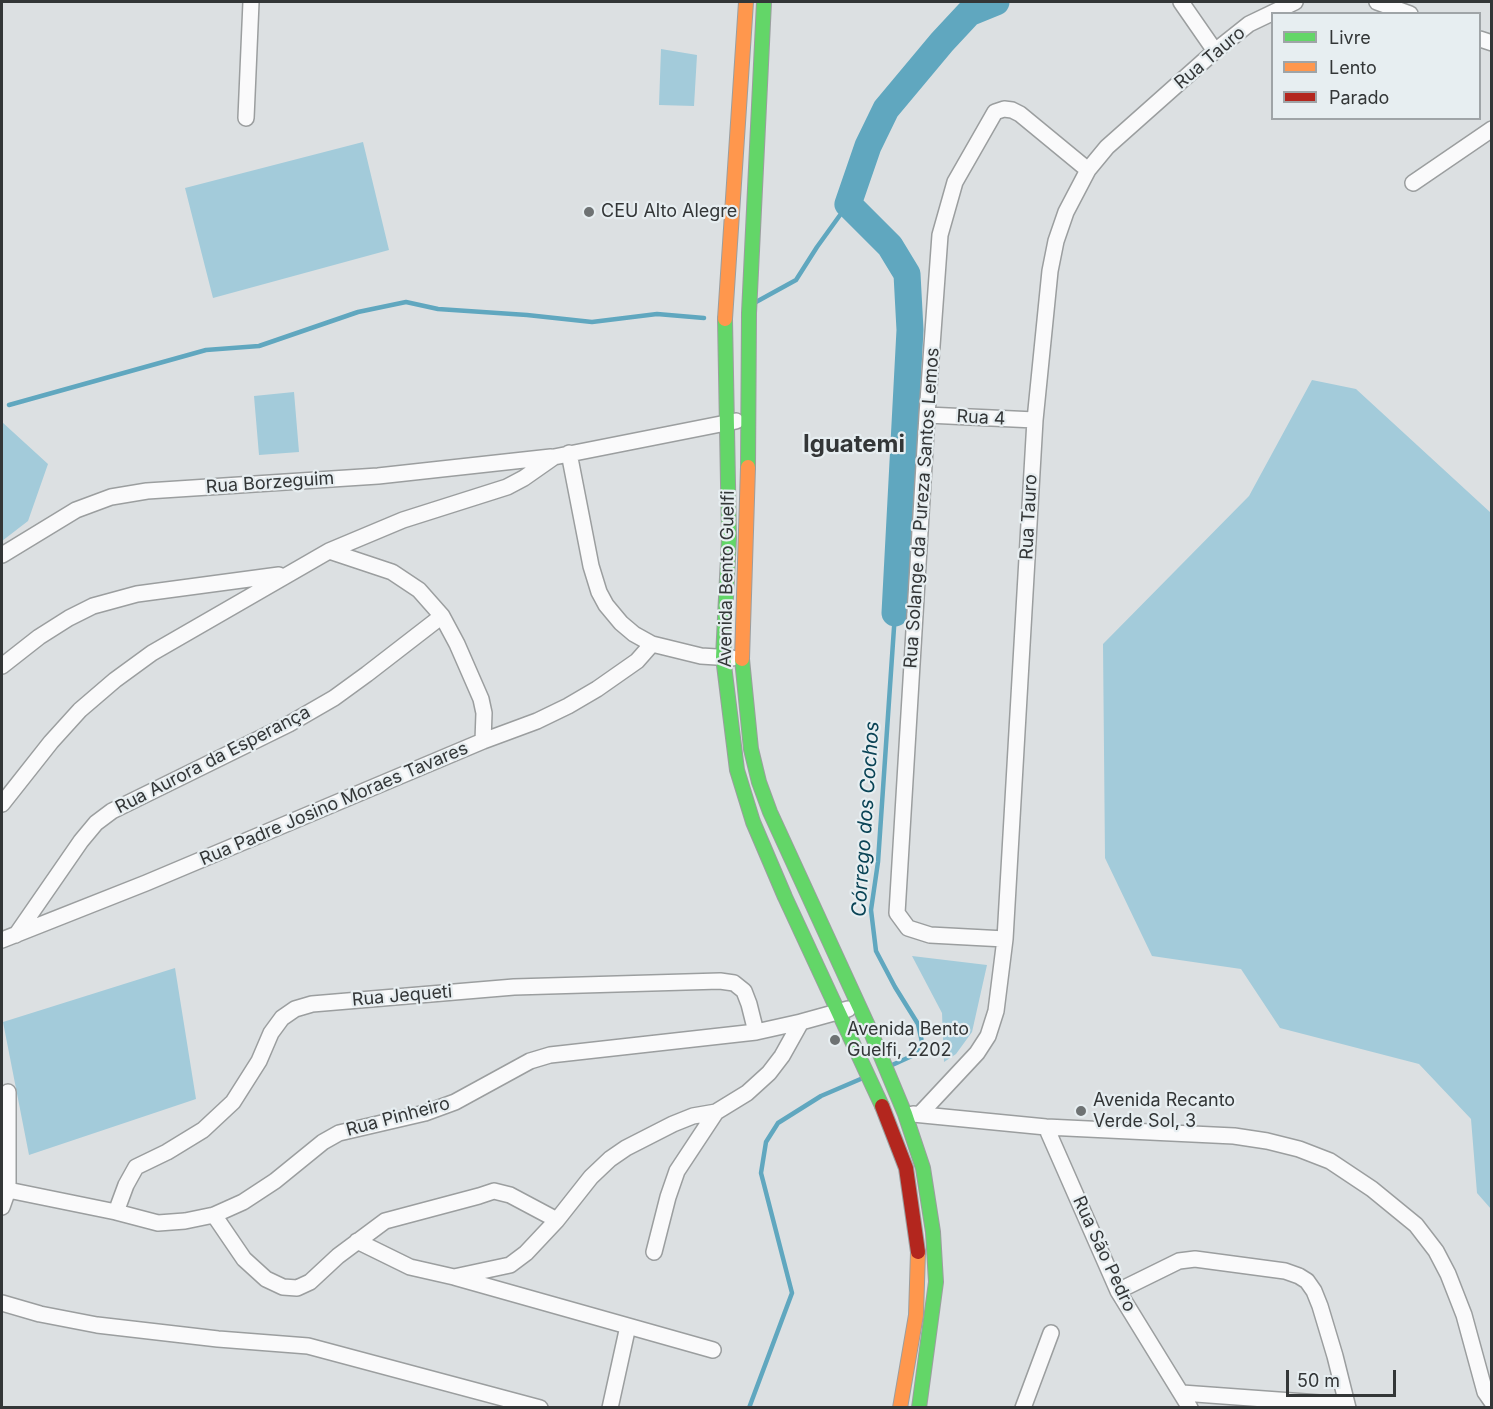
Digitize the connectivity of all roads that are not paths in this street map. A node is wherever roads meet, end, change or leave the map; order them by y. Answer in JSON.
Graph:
{"nodes":[{"id":1,"x":251,"y":2,"type":"edge"},
{"id":2,"x":746,"y":2,"type":"edge"},
{"id":3,"x":764,"y":2,"type":"edge"},
{"id":4,"x":1182,"y":2,"type":"edge"},
{"id":5,"x":1295,"y":2,"type":"edge"},
{"id":6,"x":1377,"y":2,"type":"edge"},
{"id":7,"x":1274,"y":12,"type":"edge"},
{"id":8,"x":1404,"y":12,"type":"edge"},
{"id":9,"x":1271,"y":13,"type":"edge"},
{"id":10,"x":1215,"y":51,"type":"junction"},
{"id":11,"x":246,"y":118,"type":"dead end"},
{"id":12,"x":1491,"y":129,"type":"edge"},
{"id":13,"x":1088,"y":170,"type":"junction"},
{"id":14,"x":1413,"y":183,"type":"dead end"},
{"id":15,"x":927,"y":416,"type":"junction"},
{"id":16,"x":747,"y":419,"type":"junction"},
{"id":17,"x":1035,"y":420,"type":"junction"},
{"id":18,"x":727,"y":423,"type":"junction"},
{"id":19,"x":569,"y":453,"type":"junction"},
{"id":20,"x":554,"y":457,"type":"junction"},
{"id":21,"x":329,"y":551,"type":"junction"},
{"id":22,"x":2,"y":555,"type":"edge"},
{"id":23,"x":288,"y":574,"type":"junction"},
{"id":24,"x":442,"y":616,"type":"junction"},
{"id":25,"x":652,"y":644,"type":"junction"},
{"id":26,"x":723,"y":657,"type":"junction"},
{"id":27,"x":742,"y":659,"type":"junction"},
{"id":28,"x":2,"y":666,"type":"edge"},
{"id":29,"x":483,"y":741,"type":"junction"},
{"id":30,"x":2,"y":804,"type":"edge"},
{"id":31,"x":9,"y":938,"type":"edge"},
{"id":32,"x":1005,"y":939,"type":"junction"},
{"id":33,"x":858,"y":1004,"type":"junction"},
{"id":34,"x":838,"y":1012,"type":"junction"},
{"id":35,"x":801,"y":1022,"type":"junction"},
{"id":36,"x":756,"y":1032,"type":"junction"},
{"id":37,"x":8,"y":1092,"type":"dead end"},
{"id":38,"x":716,"y":1112,"type":"junction"},
{"id":39,"x":913,"y":1114,"type":"junction"},
{"id":40,"x":888,"y":1120,"type":"junction"},
{"id":41,"x":1046,"y":1127,"type":"junction"},
{"id":42,"x":8,"y":1190,"type":"junction"},
{"id":43,"x":2,"y":1207,"type":"edge"},
{"id":44,"x":116,"y":1212,"type":"junction"},
{"id":45,"x":214,"y":1215,"type":"junction"},
{"id":46,"x":557,"y":1220,"type":"junction"},
{"id":47,"x":357,"y":1241,"type":"junction"},
{"id":48,"x":654,"y":1252,"type":"dead end"},
{"id":49,"x":454,"y":1277,"type":"junction"},
{"id":50,"x":1118,"y":1291,"type":"junction"},
{"id":51,"x":2,"y":1303,"type":"edge"},
{"id":52,"x":628,"y":1326,"type":"junction"},
{"id":53,"x":1051,"y":1333,"type":"dead end"},
{"id":54,"x":713,"y":1350,"type":"dead end"},
{"id":55,"x":1182,"y":1393,"type":"junction"},
{"id":56,"x":1491,"y":1402,"type":"edge"},
{"id":57,"x":1348,"y":1406,"type":"edge"},
{"id":58,"x":540,"y":1407,"type":"edge"},
{"id":59,"x":610,"y":1407,"type":"edge"},
{"id":60,"x":900,"y":1407,"type":"edge"},
{"id":61,"x":920,"y":1407,"type":"edge"},
{"id":62,"x":1023,"y":1407,"type":"edge"},
{"id":63,"x":1190,"y":1407,"type":"edge"}],
"edges":[{"from":1,"to":11,"type":"street"},
{"from":2,"to":18,"type":"main road","name":"Avenida Bento Guelfi"},
{"from":3,"to":16,"type":"main road","name":"Avenida Bento Guelfi"},
{"from":4,"to":10,"type":"street"},
{"from":5,"to":7,"type":"street","name":"Rua Tauro"},
{"from":6,"to":8,"type":"street"},
{"from":9,"to":10,"type":"street","name":"Rua Tauro"},
{"from":10,"to":13,"type":"street","name":"Rua Tauro"},
{"from":12,"to":14,"type":"street"},
{"from":13,"to":15,"type":"street","name":"Rua Solange da Pureza Santos Lemos"},
{"from":13,"to":17,"type":"street","name":"Rua Tauro"},
{"from":15,"to":17,"type":"street","name":"Rua 4"},
{"from":15,"to":32,"type":"street","name":"Rua Solange da Pureza Santos Lemos"},
{"from":16,"to":18,"type":"street"},
{"from":16,"to":27,"type":"main road","name":"Avenida Bento Guelfi"},
{"from":17,"to":32,"type":"street","name":"Rua Tauro"},
{"from":18,"to":19,"type":"street"},
{"from":18,"to":26,"type":"main road","name":"Avenida Bento Guelfi"},
{"from":19,"to":20,"type":"street"},
{"from":19,"to":25,"type":"street"},
{"from":20,"to":21,"type":"street"},
{"from":20,"to":22,"type":"street","name":"Rua Borzeguim"},
{"from":21,"to":23,"type":"street"},
{"from":21,"to":24,"type":"street"},
{"from":23,"to":28,"type":"street"},
{"from":23,"to":30,"type":"street"},
{"from":24,"to":29,"type":"street"},
{"from":24,"to":31,"type":"street","name":"Rua Aurora da Esperança"},
{"from":25,"to":26,"type":"street"},
{"from":25,"to":29,"type":"street","name":"Rua Padre Josino Moraes Tavares"},
{"from":26,"to":27,"type":"street"},
{"from":26,"to":34,"type":"main road","name":"Avenida Bento Guelfi"},
{"from":27,"to":33,"type":"main road","name":"Avenida Bento Guelfi"},
{"from":29,"to":31,"type":"street","name":"Rua Padre Josino Moraes Tavares"},
{"from":32,"to":39,"type":"street","name":"Rua Tauro"},
{"from":33,"to":34,"type":"street","name":"Rua Pinheiro"},
{"from":33,"to":39,"type":"main road","name":"Avenida Bento Guelfi"},
{"from":34,"to":35,"type":"street","name":"Rua Pinheiro"},
{"from":34,"to":40,"type":"main road","name":"Avenida Bento Guelfi"},
{"from":35,"to":36,"type":"street","name":"Rua Pinheiro"},
{"from":35,"to":38,"type":"street"},
{"from":36,"to":44,"type":"street","name":"Rua Jequeti"},
{"from":36,"to":45,"type":"street","name":"Rua Pinheiro"},
{"from":37,"to":42,"type":"street"},
{"from":38,"to":46,"type":"street"},
{"from":38,"to":48,"type":"street"},
{"from":39,"to":40,"type":"street"},
{"from":39,"to":41,"type":"street"},
{"from":39,"to":61,"type":"main road","name":"Avenida Bento Guelfi"},
{"from":40,"to":60,"type":"main road","name":"Avenida Bento Guelfi"},
{"from":41,"to":50,"type":"street","name":"Rua São Pedro"},
{"from":41,"to":56,"type":"street"},
{"from":42,"to":43,"type":"street"},
{"from":42,"to":44,"type":"street","name":"Rua Pinheiro"},
{"from":44,"to":45,"type":"street","name":"Rua Pinheiro"},
{"from":45,"to":47,"type":"street"},
{"from":46,"to":47,"type":"street"},
{"from":46,"to":49,"type":"street"},
{"from":47,"to":49,"type":"street"},
{"from":49,"to":52,"type":"street"},
{"from":50,"to":55,"type":"street","name":"Rua São Pedro"},
{"from":50,"to":57,"type":"street"},
{"from":51,"to":58,"type":"street"},
{"from":52,"to":54,"type":"street"},
{"from":52,"to":59,"type":"street"},
{"from":53,"to":62,"type":"street"},
{"from":55,"to":57,"type":"street"},
{"from":55,"to":63,"type":"street","name":"Rua São Pedro"}]}
